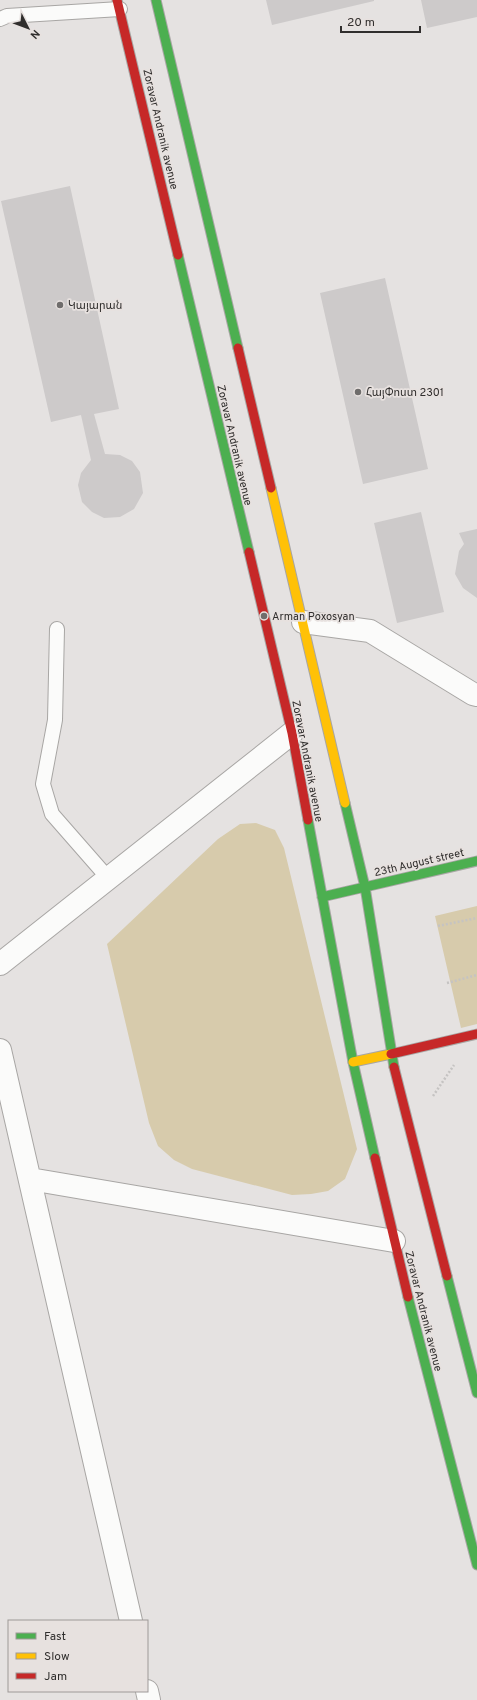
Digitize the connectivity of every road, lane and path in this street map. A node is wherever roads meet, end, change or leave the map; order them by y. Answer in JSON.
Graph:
{"nodes":[{"id":1,"x":156,"y":0,"type":"edge"},
{"id":2,"x":118,"y":4,"type":"edge"},
{"id":3,"x":2,"y":15,"type":"edge"},
{"id":4,"x":303,"y":622,"type":"junction"},
{"id":5,"x":57,"y":629,"type":"dead end"},
{"id":6,"x":477,"y":695,"type":"edge"},
{"id":7,"x":292,"y":734,"type":"junction"},
{"id":8,"x":477,"y":861,"type":"edge"},
{"id":9,"x":108,"y":878,"type":"junction"},
{"id":10,"x":366,"y":887,"type":"junction"},
{"id":11,"x":322,"y":897,"type":"junction"},
{"id":12,"x":477,"y":918,"type":"edge"},
{"id":13,"x":438,"y":926,"type":"dead end"},
{"id":14,"x":0,"y":964,"type":"edge"},
{"id":15,"x":477,"y":975,"type":"edge"},
{"id":16,"x":448,"y":983,"type":"dead end"},
{"id":17,"x":477,"y":1034,"type":"edge"},
{"id":18,"x":0,"y":1050,"type":"edge"},
{"id":19,"x":391,"y":1054,"type":"junction"},
{"id":20,"x":353,"y":1062,"type":"junction"},
{"id":21,"x":457,"y":1062,"type":"dead end"},
{"id":22,"x":433,"y":1096,"type":"dead end"},
{"id":23,"x":30,"y":1178,"type":"junction"},
{"id":24,"x":394,"y":1241,"type":"junction"},
{"id":25,"x":477,"y":1393,"type":"edge"},
{"id":26,"x":477,"y":1565,"type":"edge"},
{"id":27,"x":131,"y":1620,"type":"edge"}],
"edges":[{"from":1,"to":4,"type":"main road"},
{"from":2,"to":3,"type":"lane"},
{"from":2,"to":7,"type":"main road","name":"Zoravar Andranik avenue"},
{"from":4,"to":6,"type":"street"},
{"from":4,"to":10,"type":"main road"},
{"from":5,"to":9,"type":"lane"},
{"from":7,"to":9,"type":"street"},
{"from":7,"to":11,"type":"main road","name":"Zoravar Andranik avenue"},
{"from":8,"to":10,"type":"main road","name":"23th August street"},
{"from":9,"to":14,"type":"street"},
{"from":10,"to":11,"type":"main road"},
{"from":10,"to":19,"type":"main road"},
{"from":11,"to":20,"type":"main road","name":"Zoravar Andranik avenue"},
{"from":12,"to":13,"type":"path"},
{"from":15,"to":16,"type":"path"},
{"from":17,"to":19,"type":"main road"},
{"from":18,"to":23,"type":"street"},
{"from":19,"to":20,"type":"main road"},
{"from":19,"to":25,"type":"main road"},
{"from":20,"to":24,"type":"main road","name":"Zoravar Andranik avenue"},
{"from":21,"to":22,"type":"path"},
{"from":23,"to":24,"type":"street"},
{"from":23,"to":27,"type":"street"},
{"from":24,"to":26,"type":"main road","name":"Zoravar Andranik avenue"}]}
